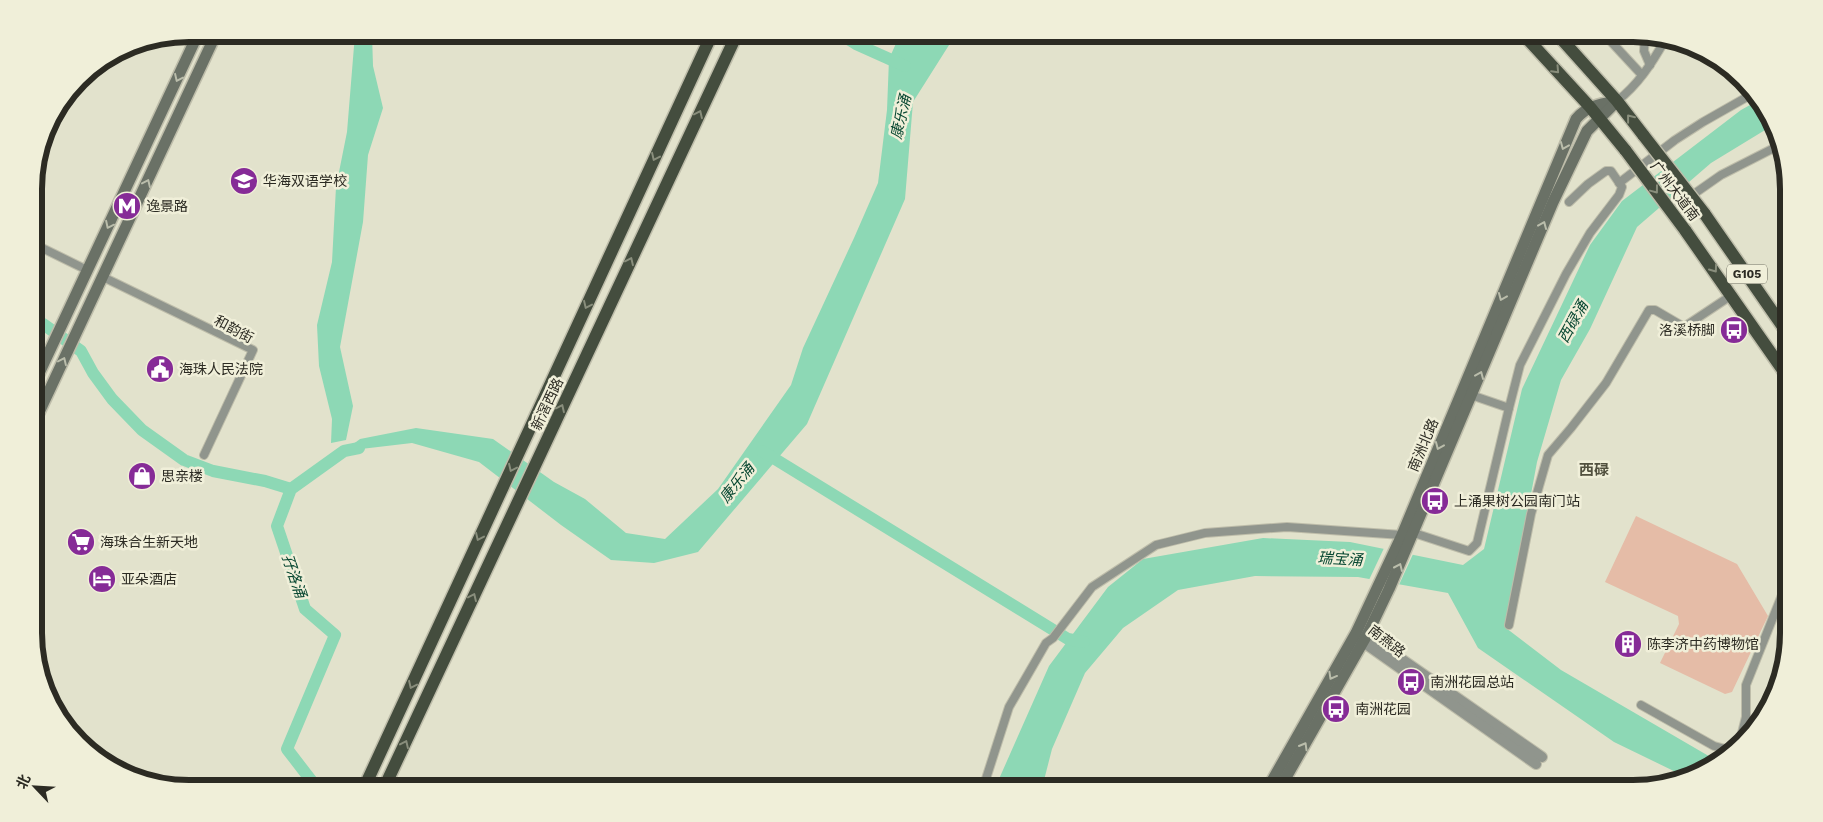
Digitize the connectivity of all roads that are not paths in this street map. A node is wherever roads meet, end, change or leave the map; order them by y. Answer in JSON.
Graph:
{"nodes":[{"id":1,"x":194,"y":42,"type":"edge"},
{"id":2,"x":212,"y":42,"type":"edge"},
{"id":3,"x":708,"y":42,"type":"edge"},
{"id":4,"x":733,"y":42,"type":"edge"},
{"id":5,"x":1530,"y":42,"type":"edge"},
{"id":6,"x":1564,"y":42,"type":"edge"},
{"id":7,"x":1611,"y":42,"type":"edge"},
{"id":8,"x":1645,"y":43,"type":"edge"},
{"id":9,"x":1662,"y":45,"type":"edge"},
{"id":10,"x":1650,"y":65,"type":"junction"},
{"id":11,"x":1642,"y":76,"type":"junction"},
{"id":12,"x":1747,"y":97,"type":"edge"},
{"id":13,"x":1617,"y":101,"type":"junction"},
{"id":14,"x":1590,"y":107,"type":"junction"},
{"id":15,"x":1600,"y":118,"type":"junction"},
{"id":16,"x":1774,"y":148,"type":"edge"},
{"id":17,"x":1619,"y":183,"type":"junction"},
{"id":18,"x":1691,"y":196,"type":"junction"},
{"id":19,"x":1569,"y":202,"type":"dead end"},
{"id":20,"x":43,"y":248,"type":"edge"},
{"id":21,"x":88,"y":270,"type":"junction"},
{"id":22,"x":103,"y":277,"type":"junction"},
{"id":23,"x":1732,"y":295,"type":"junction"},
{"id":24,"x":1780,"y":322,"type":"edge"},
{"id":25,"x":43,"y":364,"type":"edge"},
{"id":26,"x":1780,"y":367,"type":"edge"},
{"id":27,"x":1472,"y":395,"type":"junction"},
{"id":28,"x":43,"y":405,"type":"edge"},
{"id":29,"x":1510,"y":408,"type":"junction"},
{"id":30,"x":204,"y":456,"type":"dead end"},
{"id":31,"x":1414,"y":533,"type":"junction"},
{"id":32,"x":1403,"y":541,"type":"junction"},
{"id":33,"x":1780,"y":600,"type":"edge"},
{"id":34,"x":1509,"y":625,"type":"dead end"},
{"id":35,"x":1362,"y":637,"type":"junction"},
{"id":36,"x":1641,"y":705,"type":"dead end"},
{"id":37,"x":1743,"y":730,"type":"edge"},
{"id":38,"x":1723,"y":749,"type":"edge"},
{"id":39,"x":1539,"y":760,"type":"dead end"},
{"id":40,"x":985,"y":779,"type":"edge"},
{"id":41,"x":1273,"y":779,"type":"edge"},
{"id":42,"x":1285,"y":779,"type":"edge"},
{"id":43,"x":368,"y":780,"type":"edge"},
{"id":44,"x":388,"y":780,"type":"edge"}],
"edges":[{"from":1,"to":21,"type":"main road","one_way":true},
{"from":22,"to":2,"type":"main road","one_way":true},
{"from":3,"to":43,"type":"highway","name":"新滘西路","one_way":true},
{"from":44,"to":4,"type":"highway","name":"新滘西路","one_way":true},
{"from":5,"to":14,"type":"highway","name":"广州大道南","number":"G105","one_way":true},
{"from":6,"to":13,"type":"highway","name":"广州大道南","number":"G105"},
{"from":7,"to":11,"type":"street"},
{"from":8,"to":10,"type":"street"},
{"from":9,"to":10,"type":"street"},
{"from":10,"to":11,"type":"street"},
{"from":11,"to":13,"type":"street"},
{"from":12,"to":17,"type":"street"},
{"from":13,"to":14,"type":"main road"},
{"from":13,"to":15,"type":"main road","name":"南洲北路"},
{"from":18,"to":13,"type":"highway","name":"广州大道南","number":"G105","one_way":true,"bridge":true},
{"from":14,"to":15,"type":"highway","name":"广州大道南","number":"G105"},
{"from":14,"to":32,"type":"main road","name":"南洲北路","one_way":true},
{"from":15,"to":23,"type":"highway","name":"广州大道南","number":"G105","one_way":true,"bridge":true},
{"from":27,"to":15,"type":"main road","name":"南洲北路","one_way":true},
{"from":16,"to":18,"type":"street"},
{"from":17,"to":19,"type":"street"},
{"from":17,"to":29,"type":"street"},
{"from":18,"to":24,"type":"highway","name":"广州大道南","number":"G105","bridge":true},
{"from":20,"to":21,"type":"street"},
{"from":21,"to":25,"type":"main road"},
{"from":28,"to":22,"type":"main road","one_way":true},
{"from":22,"to":30,"type":"street","name":"和韵街"},
{"from":23,"to":26,"type":"highway","name":"广州大道南","number":"G105"},
{"from":23,"to":34,"type":"street"},
{"from":27,"to":29,"type":"street"},
{"from":27,"to":31,"type":"main road","name":"南洲北路"},
{"from":29,"to":31,"type":"street"},
{"from":31,"to":32,"type":"main road","name":"南洲北路"},
{"from":32,"to":35,"type":"main road","name":"南洲北路"},
{"from":32,"to":40,"type":"street"},
{"from":33,"to":37,"type":"street"},
{"from":35,"to":39,"type":"street","name":"南燕路"},
{"from":35,"to":41,"type":"main road","name":"南洲北路","one_way":true},
{"from":42,"to":35,"type":"main road","name":"南洲北路","one_way":true},
{"from":36,"to":38,"type":"street"}]}
